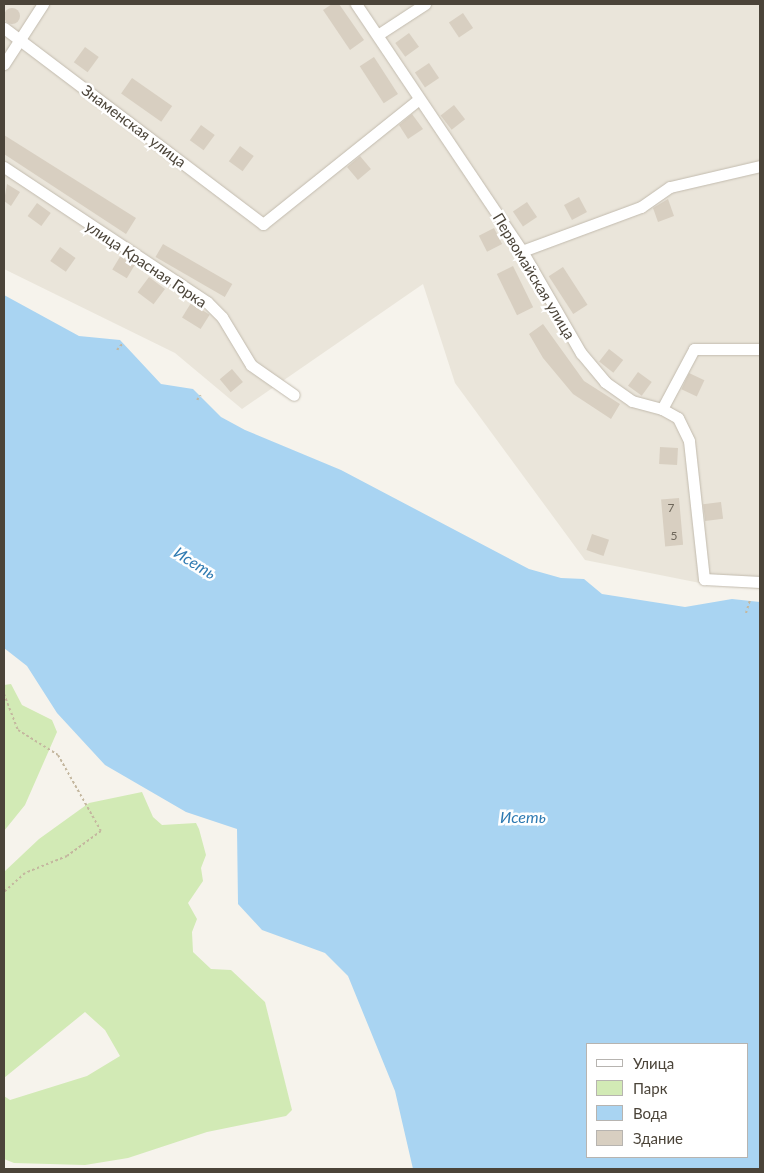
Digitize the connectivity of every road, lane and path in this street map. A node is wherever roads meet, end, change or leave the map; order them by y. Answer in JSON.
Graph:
{"nodes":[{"id":1,"x":43,"y":4,"type":"edge"},
{"id":2,"x":356,"y":4,"type":"edge"},
{"id":3,"x":425,"y":4,"type":"edge"},
{"id":4,"x":4,"y":28,"type":"edge"},
{"id":5,"x":379,"y":34,"type":"junction"},
{"id":6,"x":21,"y":40,"type":"junction"},
{"id":7,"x":4,"y":64,"type":"edge"},
{"id":8,"x":418,"y":100,"type":"junction"},
{"id":9,"x":760,"y":166,"type":"edge"},
{"id":10,"x":4,"y":167,"type":"edge"},
{"id":11,"x":522,"y":251,"type":"junction"},
{"id":12,"x":123,"y":343,"type":"dead end"},
{"id":13,"x":760,"y":349,"type":"edge"},
{"id":14,"x":117,"y":350,"type":"dead end"},
{"id":15,"x":200,"y":395,"type":"dead end"},
{"id":16,"x":294,"y":395,"type":"dead end"},
{"id":17,"x":197,"y":400,"type":"dead end"},
{"id":18,"x":662,"y":409,"type":"junction"},
{"id":19,"x":760,"y":582,"type":"edge"},
{"id":20,"x":750,"y":600,"type":"dead end"},
{"id":21,"x":746,"y":613,"type":"dead end"},
{"id":22,"x":4,"y":694,"type":"edge"},
{"id":23,"x":4,"y":892,"type":"edge"}],
"edges":[{"from":1,"to":6,"type":"street"},
{"from":2,"to":5,"type":"street","name":"Первомайская улица"},
{"from":3,"to":5,"type":"street"},
{"from":4,"to":6,"type":"street","name":"Знаменская улица"},
{"from":5,"to":8,"type":"street","name":"Первомайская улица"},
{"from":6,"to":7,"type":"street"},
{"from":6,"to":8,"type":"street","name":"Знаменская улица"},
{"from":8,"to":11,"type":"street","name":"Первомайская улица"},
{"from":9,"to":11,"type":"street"},
{"from":10,"to":16,"type":"street","name":"улица Красная Горка"},
{"from":11,"to":18,"type":"street","name":"Первомайская улица"},
{"from":12,"to":14,"type":"path"},
{"from":13,"to":18,"type":"street"},
{"from":15,"to":17,"type":"path"},
{"from":18,"to":19,"type":"street"},
{"from":20,"to":21,"type":"path"},
{"from":22,"to":23,"type":"path"}]}
